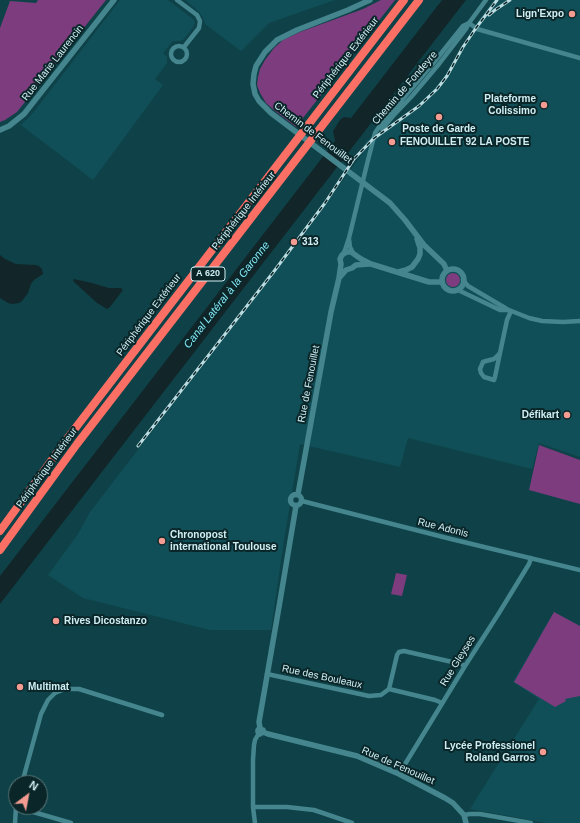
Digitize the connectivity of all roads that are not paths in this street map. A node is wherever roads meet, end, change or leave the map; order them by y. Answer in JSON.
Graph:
{"nodes":[{"id":1,"x":114,"y":0,"type":"edge"},
{"id":2,"x":177,"y":0,"type":"edge"},
{"id":3,"x":370,"y":0,"type":"edge"},
{"id":4,"x":404,"y":0,"type":"edge"},
{"id":5,"x":419,"y":0,"type":"edge"},
{"id":6,"x":486,"y":0,"type":"edge"},
{"id":7,"x":469,"y":22,"type":"junction"},
{"id":8,"x":184,"y":47,"type":"dead end"},
{"id":9,"x":580,"y":58,"type":"edge"},
{"id":10,"x":0,"y":130,"type":"edge"},
{"id":11,"x":373,"y":140,"type":"joint"},
{"id":12,"x":412,"y":230,"type":"junction"},
{"id":13,"x":349,"y":238,"type":"junction"},
{"id":14,"x":343,"y":254,"type":"junction"},
{"id":15,"x":354,"y":254,"type":"junction"},
{"id":16,"x":341,"y":264,"type":"junction"},
{"id":17,"x":371,"y":264,"type":"junction"},
{"id":18,"x":356,"y":265,"type":"junction"},
{"id":19,"x":350,"y":269,"type":"junction"},
{"id":20,"x":448,"y":271,"type":"junction"},
{"id":21,"x":398,"y":272,"type":"junction"},
{"id":22,"x":339,"y":278,"type":"junction"},
{"id":23,"x":463,"y":280,"type":"junction"},
{"id":24,"x":442,"y":282,"type":"junction"},
{"id":25,"x":458,"y":290,"type":"junction"},
{"id":26,"x":510,"y":311,"type":"junction"},
{"id":27,"x":580,"y":321,"type":"edge"},
{"id":28,"x":500,"y":354,"type":"junction"},
{"id":29,"x":298,"y":494,"type":"junction"},
{"id":30,"x":302,"y":501,"type":"junction"},
{"id":31,"x":296,"y":506,"type":"junction"},
{"id":32,"x":0,"y":531,"type":"edge"},
{"id":33,"x":0,"y":550,"type":"edge"},
{"id":34,"x":531,"y":558,"type":"junction"},
{"id":35,"x":580,"y":570,"type":"edge"},
{"id":36,"x":465,"y":666,"type":"junction"},
{"id":37,"x":267,"y":674,"type":"junction"},
{"id":38,"x":389,"y":689,"type":"junction"},
{"id":39,"x":442,"y":703,"type":"junction"},
{"id":40,"x":162,"y":715,"type":"dead end"},
{"id":41,"x":261,"y":731,"type":"junction"},
{"id":42,"x":399,"y":774,"type":"junction"},
{"id":43,"x":24,"y":775,"type":"edge"},
{"id":44,"x":253,"y":807,"type":"junction"},
{"id":45,"x":44,"y":815,"type":"edge"},
{"id":46,"x":464,"y":815,"type":"junction"},
{"id":47,"x":71,"y":823,"type":"edge"},
{"id":48,"x":255,"y":823,"type":"edge"},
{"id":49,"x":352,"y":823,"type":"edge"},
{"id":50,"x":466,"y":823,"type":"edge"},
{"id":51,"x":531,"y":823,"type":"edge"}],
"edges":[{"from":1,"to":10,"type":"street","name":"Rue Marie Laurencin"},
{"from":2,"to":8,"type":"street"},
{"from":3,"to":12,"type":"street","name":"Chemin de Fenouillet"},
{"from":4,"to":32,"type":"highway","name":"Périphérique Extérieur","number":"A 620"},
{"from":5,"to":33,"type":"highway","name":"Périphérique Intérieur","number":"A 620"},
{"from":6,"to":7,"type":"street","name":"Chemin de Fondeyre"},
{"from":7,"to":9,"type":"street"},
{"from":7,"to":11,"type":"street","name":"Chemin de Fondeyre"},
{"from":11,"to":13,"type":"street","name":"Rue de Fenouillet"},
{"from":12,"to":20,"type":"street","name":"Chemin de Fenouillet"},
{"from":12,"to":21,"type":"street","name":"Chemin de Fenouillet"},
{"from":13,"to":14,"type":"street","name":"Rue de Fenouillet"},
{"from":13,"to":15,"type":"street","name":"Rue de Fenouillet"},
{"from":14,"to":15,"type":"street"},
{"from":14,"to":16,"type":"street","name":"Rue de Fenouillet"},
{"from":15,"to":17,"type":"street"},
{"from":15,"to":18,"type":"street","name":"Rue de Fenouillet"},
{"from":16,"to":19,"type":"street"},
{"from":16,"to":22,"type":"street","name":"Rue de Fenouillet"},
{"from":17,"to":18,"type":"street"},
{"from":17,"to":21,"type":"street"},
{"from":18,"to":19,"type":"street"},
{"from":19,"to":22,"type":"street"},
{"from":20,"to":23,"type":"street"},
{"from":20,"to":24,"type":"street"},
{"from":21,"to":24,"type":"street"},
{"from":22,"to":29,"type":"street","name":"Rue de Fenouillet"},
{"from":23,"to":25,"type":"street"},
{"from":23,"to":26,"type":"street"},
{"from":24,"to":25,"type":"street"},
{"from":25,"to":26,"type":"street"},
{"from":26,"to":27,"type":"street"},
{"from":26,"to":28,"type":"street"},
{"from":28,"to":28,"type":"street"},
{"from":29,"to":30,"type":"street"},
{"from":29,"to":31,"type":"street"},
{"from":30,"to":31,"type":"street"},
{"from":30,"to":34,"type":"street","name":"Rue Adonis"},
{"from":31,"to":37,"type":"street"},
{"from":34,"to":35,"type":"street","name":"Rue Adonis"},
{"from":34,"to":36,"type":"street","name":"Rue Gleyses"},
{"from":36,"to":38,"type":"street"},
{"from":36,"to":39,"type":"street","name":"Rue Gleyses"},
{"from":37,"to":38,"type":"street","name":"Rue des Bouleaux"},
{"from":37,"to":41,"type":"street"},
{"from":38,"to":39,"type":"street"},
{"from":39,"to":42,"type":"street","name":"Rue Gleyses"},
{"from":40,"to":43,"type":"street"},
{"from":41,"to":42,"type":"street","name":"Rue de Fenouillet"},
{"from":41,"to":44,"type":"street"},
{"from":42,"to":46,"type":"street","name":"Rue de Fenouillet"},
{"from":44,"to":48,"type":"street"},
{"from":44,"to":49,"type":"street"},
{"from":45,"to":47,"type":"street"},
{"from":46,"to":50,"type":"street"},
{"from":46,"to":51,"type":"street"}]}
